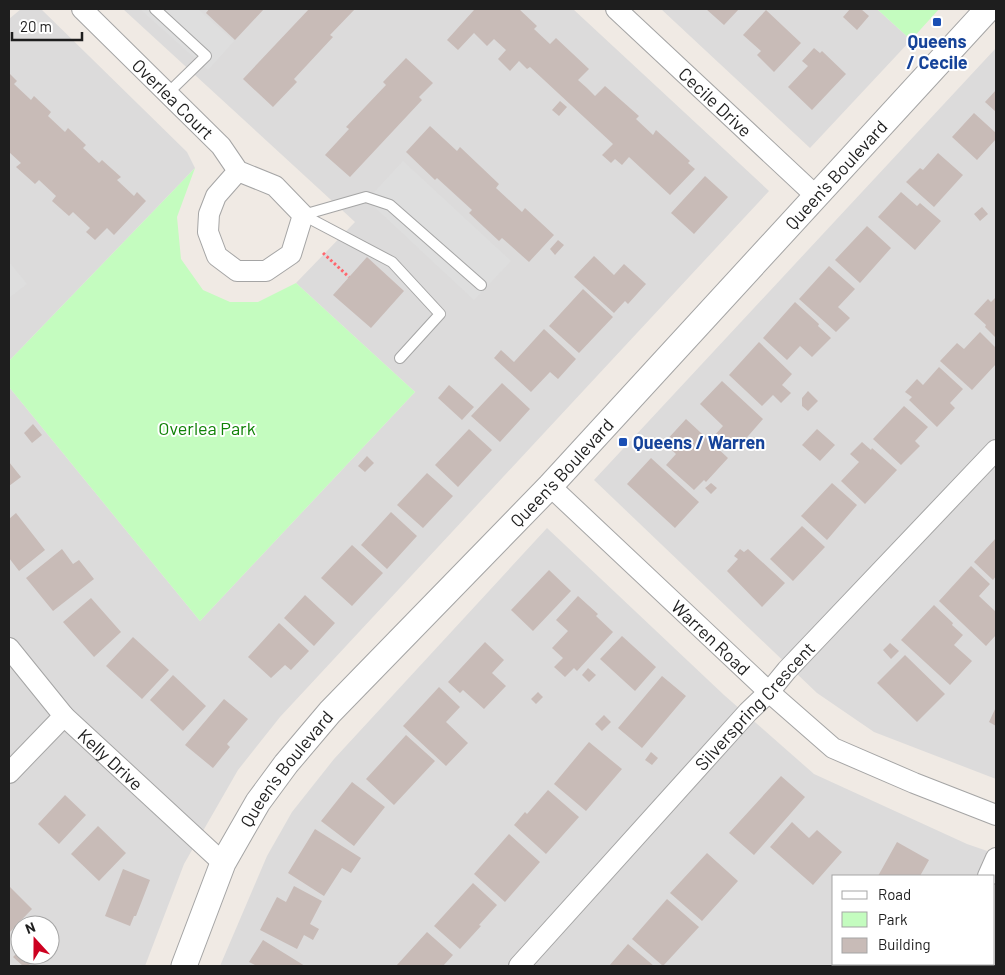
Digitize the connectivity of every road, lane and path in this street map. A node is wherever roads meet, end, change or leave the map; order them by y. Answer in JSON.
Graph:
{"nodes":[{"id":1,"x":82,"y":9,"type":"edge"},
{"id":2,"x":155,"y":9,"type":"edge"},
{"id":3,"x":616,"y":9,"type":"edge"},
{"id":4,"x":988,"y":9,"type":"edge"},
{"id":5,"x":168,"y":94,"type":"junction"},
{"id":6,"x":238,"y":171,"type":"junction"},
{"id":7,"x":816,"y":196,"type":"junction"},
{"id":8,"x":303,"y":215,"type":"junction"},
{"id":9,"x":323,"y":253,"type":"dead end"},
{"id":10,"x":349,"y":277,"type":"dead end"},
{"id":11,"x":481,"y":285,"type":"dead end"},
{"id":12,"x":400,"y":358,"type":"dead end"},
{"id":13,"x":996,"y":450,"type":"edge"},
{"id":14,"x":550,"y":486,"type":"junction"},
{"id":15,"x":9,"y":648,"type":"edge"},
{"id":16,"x":769,"y":692,"type":"junction"},
{"id":17,"x":64,"y":716,"type":"junction"},
{"id":18,"x":9,"y":773,"type":"edge"},
{"id":19,"x":996,"y":815,"type":"edge"},
{"id":20,"x":996,"y":858,"type":"edge"},
{"id":21,"x":223,"y":863,"type":"junction"},
{"id":22,"x":988,"y":875,"type":"edge"},
{"id":23,"x":184,"y":966,"type":"edge"},
{"id":24,"x":519,"y":966,"type":"edge"}],
"edges":[{"from":1,"to":5,"type":"street","name":"Overlea Court"},
{"from":2,"to":5,"type":"lane"},
{"from":3,"to":7,"type":"street","name":"Cecile Drive"},
{"from":4,"to":7,"type":"street","name":"Queen's Boulevard"},
{"from":5,"to":6,"type":"street","name":"Overlea Court"},
{"from":6,"to":8,"type":"street"},
{"from":6,"to":8,"type":"street"},
{"from":7,"to":14,"type":"street","name":"Queen's Boulevard"},
{"from":8,"to":11,"type":"lane"},
{"from":8,"to":12,"type":"lane"},
{"from":9,"to":10,"type":"path"},
{"from":13,"to":16,"type":"street","name":"Silverspring Crescent"},
{"from":14,"to":16,"type":"street","name":"Warren Road"},
{"from":14,"to":21,"type":"street","name":"Queen's Boulevard"},
{"from":15,"to":17,"type":"street","name":"Kelly Drive"},
{"from":16,"to":19,"type":"street","name":"Warren Road"},
{"from":16,"to":24,"type":"street","name":"Silverspring Crescent"},
{"from":17,"to":18,"type":"street"},
{"from":17,"to":21,"type":"street","name":"Kelly Drive"},
{"from":20,"to":22,"type":"street"},
{"from":21,"to":23,"type":"street","name":"Queen's Boulevard"}]}
